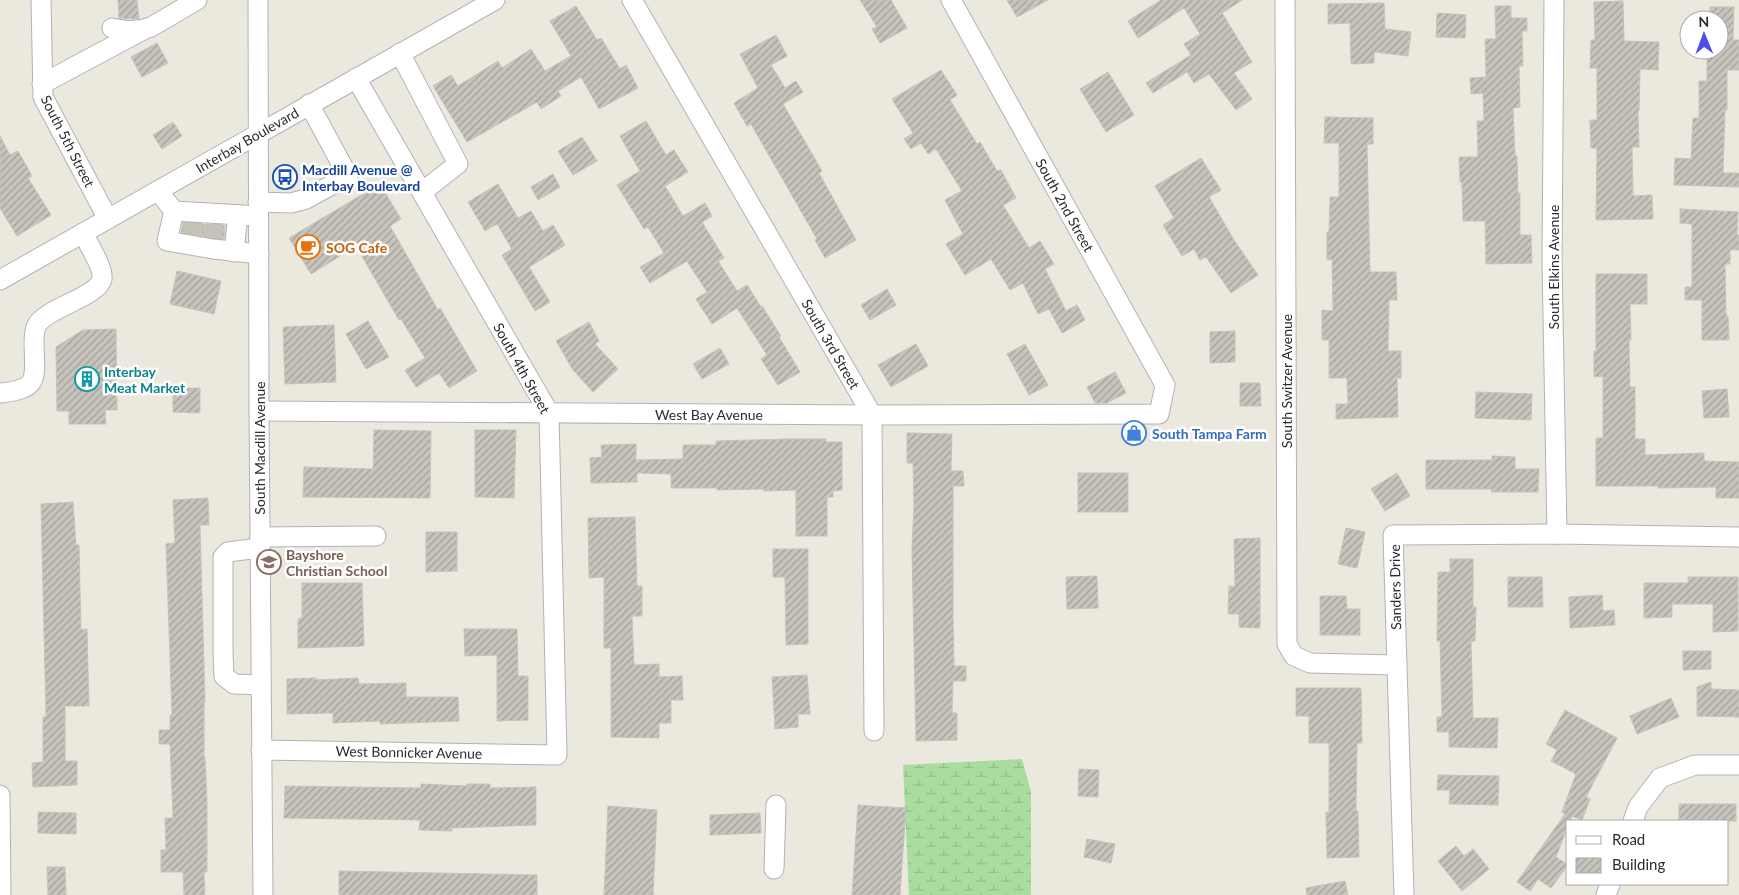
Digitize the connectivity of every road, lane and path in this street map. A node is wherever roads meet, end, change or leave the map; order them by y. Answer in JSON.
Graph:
{"nodes":[{"id":1,"x":41,"y":0,"type":"edge"},
{"id":2,"x":198,"y":0,"type":"edge"},
{"id":3,"x":258,"y":0,"type":"edge"},
{"id":4,"x":495,"y":0,"type":"edge"},
{"id":5,"x":632,"y":0,"type":"edge"},
{"id":6,"x":951,"y":0,"type":"edge"},
{"id":7,"x":1285,"y":0,"type":"edge"},
{"id":8,"x":1554,"y":0,"type":"edge"},
{"id":9,"x":112,"y":28,"type":"dead end"},
{"id":10,"x":143,"y":30,"type":"junction"},
{"id":11,"x":400,"y":53,"type":"junction"},
{"id":12,"x":356,"y":78,"type":"junction"},
{"id":13,"x":42,"y":84,"type":"junction"},
{"id":14,"x":309,"y":104,"type":"junction"},
{"id":15,"x":258,"y":134,"type":"junction"},
{"id":16,"x":158,"y":191,"type":"junction"},
{"id":17,"x":422,"y":192,"type":"junction"},
{"id":18,"x":258,"y":209,"type":"junction"},
{"id":19,"x":185,"y":214,"type":"junction"},
{"id":20,"x":238,"y":215,"type":"junction"},
{"id":21,"x":108,"y":219,"type":"junction"},
{"id":22,"x":83,"y":233,"type":"junction"},
{"id":23,"x":234,"y":252,"type":"junction"},
{"id":24,"x":259,"y":254,"type":"junction"},
{"id":25,"x":0,"y":280,"type":"edge"},
{"id":26,"x":0,"y":392,"type":"edge"},
{"id":27,"x":259,"y":411,"type":"junction"},
{"id":28,"x":549,"y":413,"type":"junction"},
{"id":29,"x":1159,"y":414,"type":"joint"},
{"id":30,"x":872,"y":415,"type":"junction"},
{"id":31,"x":1558,"y":534,"type":"junction"},
{"id":32,"x":376,"y":536,"type":"dead end"},
{"id":33,"x":1739,"y":537,"type":"edge"},
{"id":34,"x":260,"y":543,"type":"junction"},
{"id":35,"x":1397,"y":665,"type":"junction"},
{"id":36,"x":261,"y":685,"type":"junction"},
{"id":37,"x":874,"y":731,"type":"dead end"},
{"id":38,"x":261,"y":750,"type":"junction"},
{"id":39,"x":557,"y":755,"type":"joint"},
{"id":40,"x":1739,"y":765,"type":"edge"},
{"id":41,"x":0,"y":795,"type":"edge"},
{"id":42,"x":770,"y":817,"type":"dead end"},
{"id":43,"x":1633,"y":820,"type":"edge"},
{"id":44,"x":774,"y":869,"type":"dead end"},
{"id":45,"x":1,"y":895,"type":"edge"},
{"id":46,"x":263,"y":895,"type":"edge"},
{"id":47,"x":1404,"y":895,"type":"edge"}],
"edges":[{"from":1,"to":13,"type":"street","name":"South 5th Street"},
{"from":2,"to":10,"type":"street"},
{"from":3,"to":15,"type":"street","name":"South Macdill Avenue"},
{"from":4,"to":11,"type":"street","name":"Interbay Boulevard"},
{"from":5,"to":30,"type":"street","name":"South 3rd Street"},
{"from":6,"to":29,"type":"street","name":"South 2nd Street"},
{"from":7,"to":35,"type":"street","name":"South Switzer Avenue"},
{"from":8,"to":31,"type":"street","name":"South Elkins Avenue"},
{"from":9,"to":10,"type":"street"},
{"from":10,"to":13,"type":"street"},
{"from":11,"to":12,"type":"street","name":"Interbay Boulevard"},
{"from":11,"to":17,"type":"street"},
{"from":12,"to":14,"type":"street","name":"Interbay Boulevard"},
{"from":12,"to":17,"type":"street","name":"South 4th Street"},
{"from":13,"to":21,"type":"street","name":"South 5th Street"},
{"from":14,"to":15,"type":"street","name":"Interbay Boulevard"},
{"from":14,"to":18,"type":"street"},
{"from":15,"to":16,"type":"street","name":"Interbay Boulevard"},
{"from":15,"to":18,"type":"street","name":"South Macdill Avenue"},
{"from":16,"to":19,"type":"street"},
{"from":16,"to":21,"type":"street","name":"Interbay Boulevard"},
{"from":17,"to":28,"type":"street","name":"South 4th Street"},
{"from":18,"to":20,"type":"street"},
{"from":18,"to":24,"type":"street","name":"South Macdill Avenue"},
{"from":19,"to":20,"type":"street"},
{"from":19,"to":23,"type":"street"},
{"from":20,"to":23,"type":"street"},
{"from":21,"to":22,"type":"street","name":"Interbay Boulevard"},
{"from":22,"to":25,"type":"street","name":"Interbay Boulevard"},
{"from":22,"to":26,"type":"street"},
{"from":23,"to":24,"type":"street"},
{"from":24,"to":27,"type":"street","name":"South Macdill Avenue"},
{"from":27,"to":28,"type":"street","name":"West Bay Avenue"},
{"from":27,"to":34,"type":"street","name":"South Macdill Avenue"},
{"from":28,"to":30,"type":"street","name":"West Bay Avenue"},
{"from":28,"to":39,"type":"street","name":"South 4th Street"},
{"from":29,"to":30,"type":"street","name":"West Bay Avenue"},
{"from":30,"to":37,"type":"street","name":"South 3rd Street"},
{"from":31,"to":33,"type":"street","name":"Sanders Drive"},
{"from":31,"to":35,"type":"street","name":"Sanders Drive"},
{"from":32,"to":34,"type":"street"},
{"from":34,"to":36,"type":"street","name":"South Macdill Avenue"},
{"from":34,"to":36,"type":"street"},
{"from":35,"to":47,"type":"street","name":"Sanders Drive"},
{"from":36,"to":38,"type":"street","name":"South Macdill Avenue"},
{"from":38,"to":39,"type":"street","name":"West Bonnicker Avenue"},
{"from":38,"to":46,"type":"street","name":"South Macdill Avenue"},
{"from":40,"to":43,"type":"street"},
{"from":41,"to":45,"type":"street"},
{"from":42,"to":44,"type":"street"}]}
